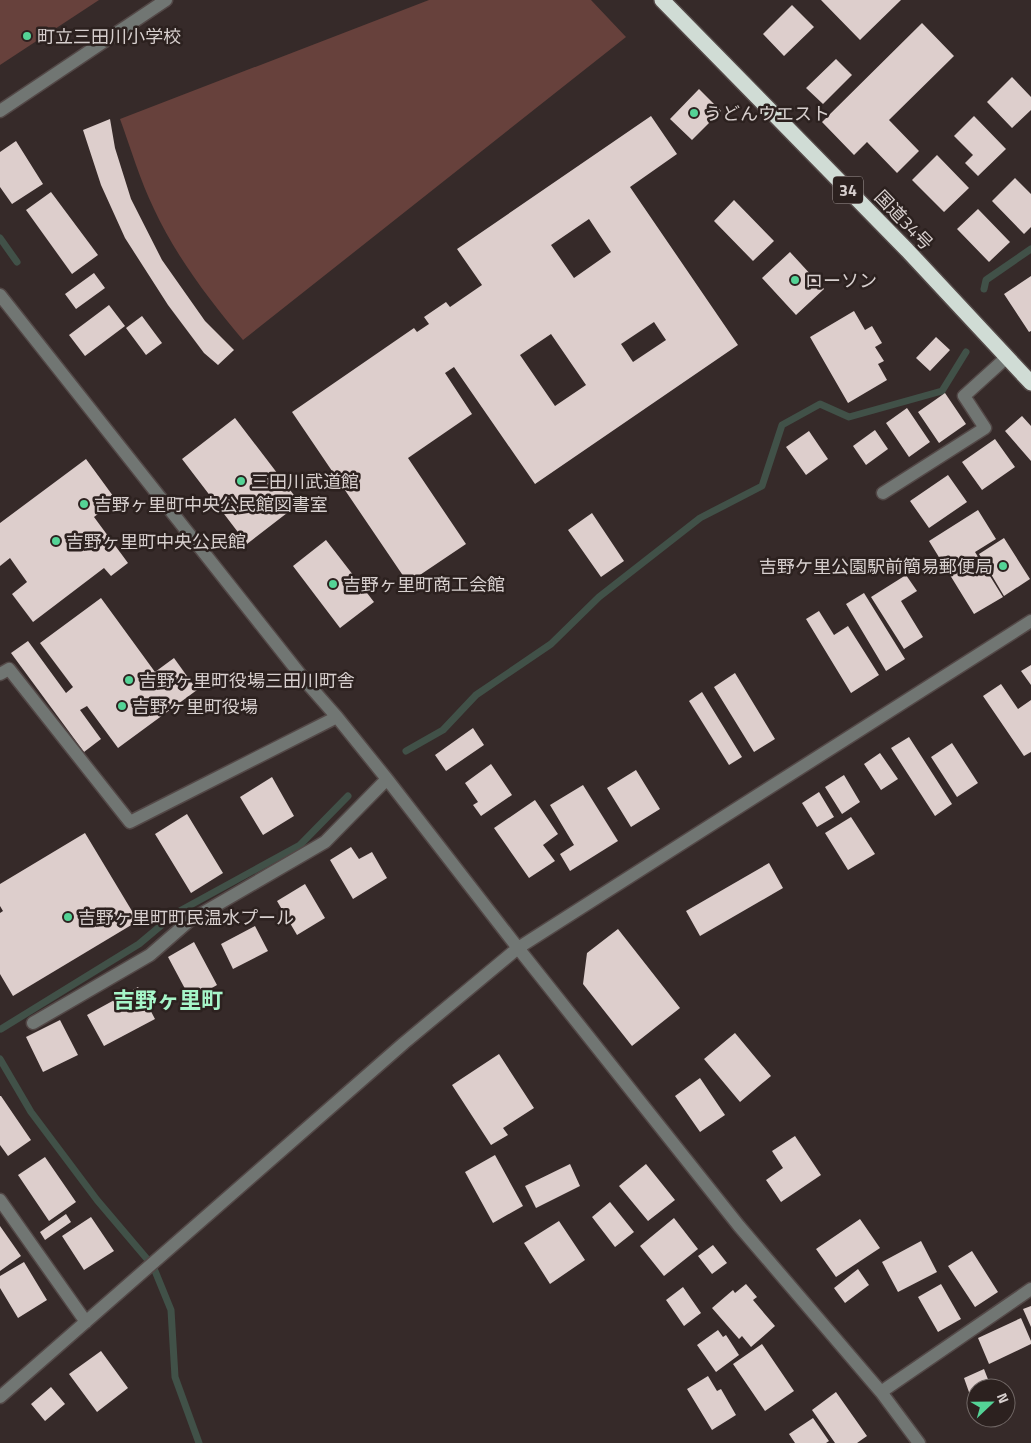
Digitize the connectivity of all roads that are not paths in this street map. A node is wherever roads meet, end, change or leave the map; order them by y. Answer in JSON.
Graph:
{"nodes":[{"id":1,"x":166,"y":0,"type":"edge"},
{"id":2,"x":662,"y":0,"type":"edge"},
{"id":3,"x":0,"y":110,"type":"edge"},
{"id":4,"x":0,"y":295,"type":"edge"},
{"id":5,"x":1007,"y":358,"type":"junction"},
{"id":6,"x":1031,"y":383,"type":"edge"},
{"id":7,"x":883,"y":493,"type":"dead end"},
{"id":8,"x":1031,"y":621,"type":"edge"},
{"id":9,"x":0,"y":674,"type":"edge"},
{"id":10,"x":337,"y":717,"type":"junction"},
{"id":11,"x":387,"y":779,"type":"junction"},
{"id":12,"x":518,"y":948,"type":"junction"},
{"id":13,"x":33,"y":1023,"type":"dead end"},
{"id":14,"x":0,"y":1200,"type":"edge"},
{"id":15,"x":1031,"y":1289,"type":"edge"},
{"id":16,"x":86,"y":1322,"type":"junction"},
{"id":17,"x":881,"y":1392,"type":"junction"},
{"id":18,"x":0,"y":1397,"type":"edge"},
{"id":19,"x":919,"y":1443,"type":"edge"}],
"edges":[{"from":1,"to":3,"type":"street"},
{"from":2,"to":5,"type":"highway","name":"国道34号","number":"34"},
{"from":4,"to":10,"type":"street"},
{"from":5,"to":6,"type":"highway","name":"国道34号","number":"34"},
{"from":5,"to":7,"type":"street"},
{"from":8,"to":12,"type":"street"},
{"from":9,"to":10,"type":"street"},
{"from":10,"to":11,"type":"street"},
{"from":11,"to":12,"type":"street"},
{"from":11,"to":13,"type":"street"},
{"from":12,"to":16,"type":"street"},
{"from":12,"to":17,"type":"street"},
{"from":14,"to":16,"type":"street"},
{"from":15,"to":17,"type":"street"},
{"from":16,"to":18,"type":"street"},
{"from":17,"to":19,"type":"street"}]}
